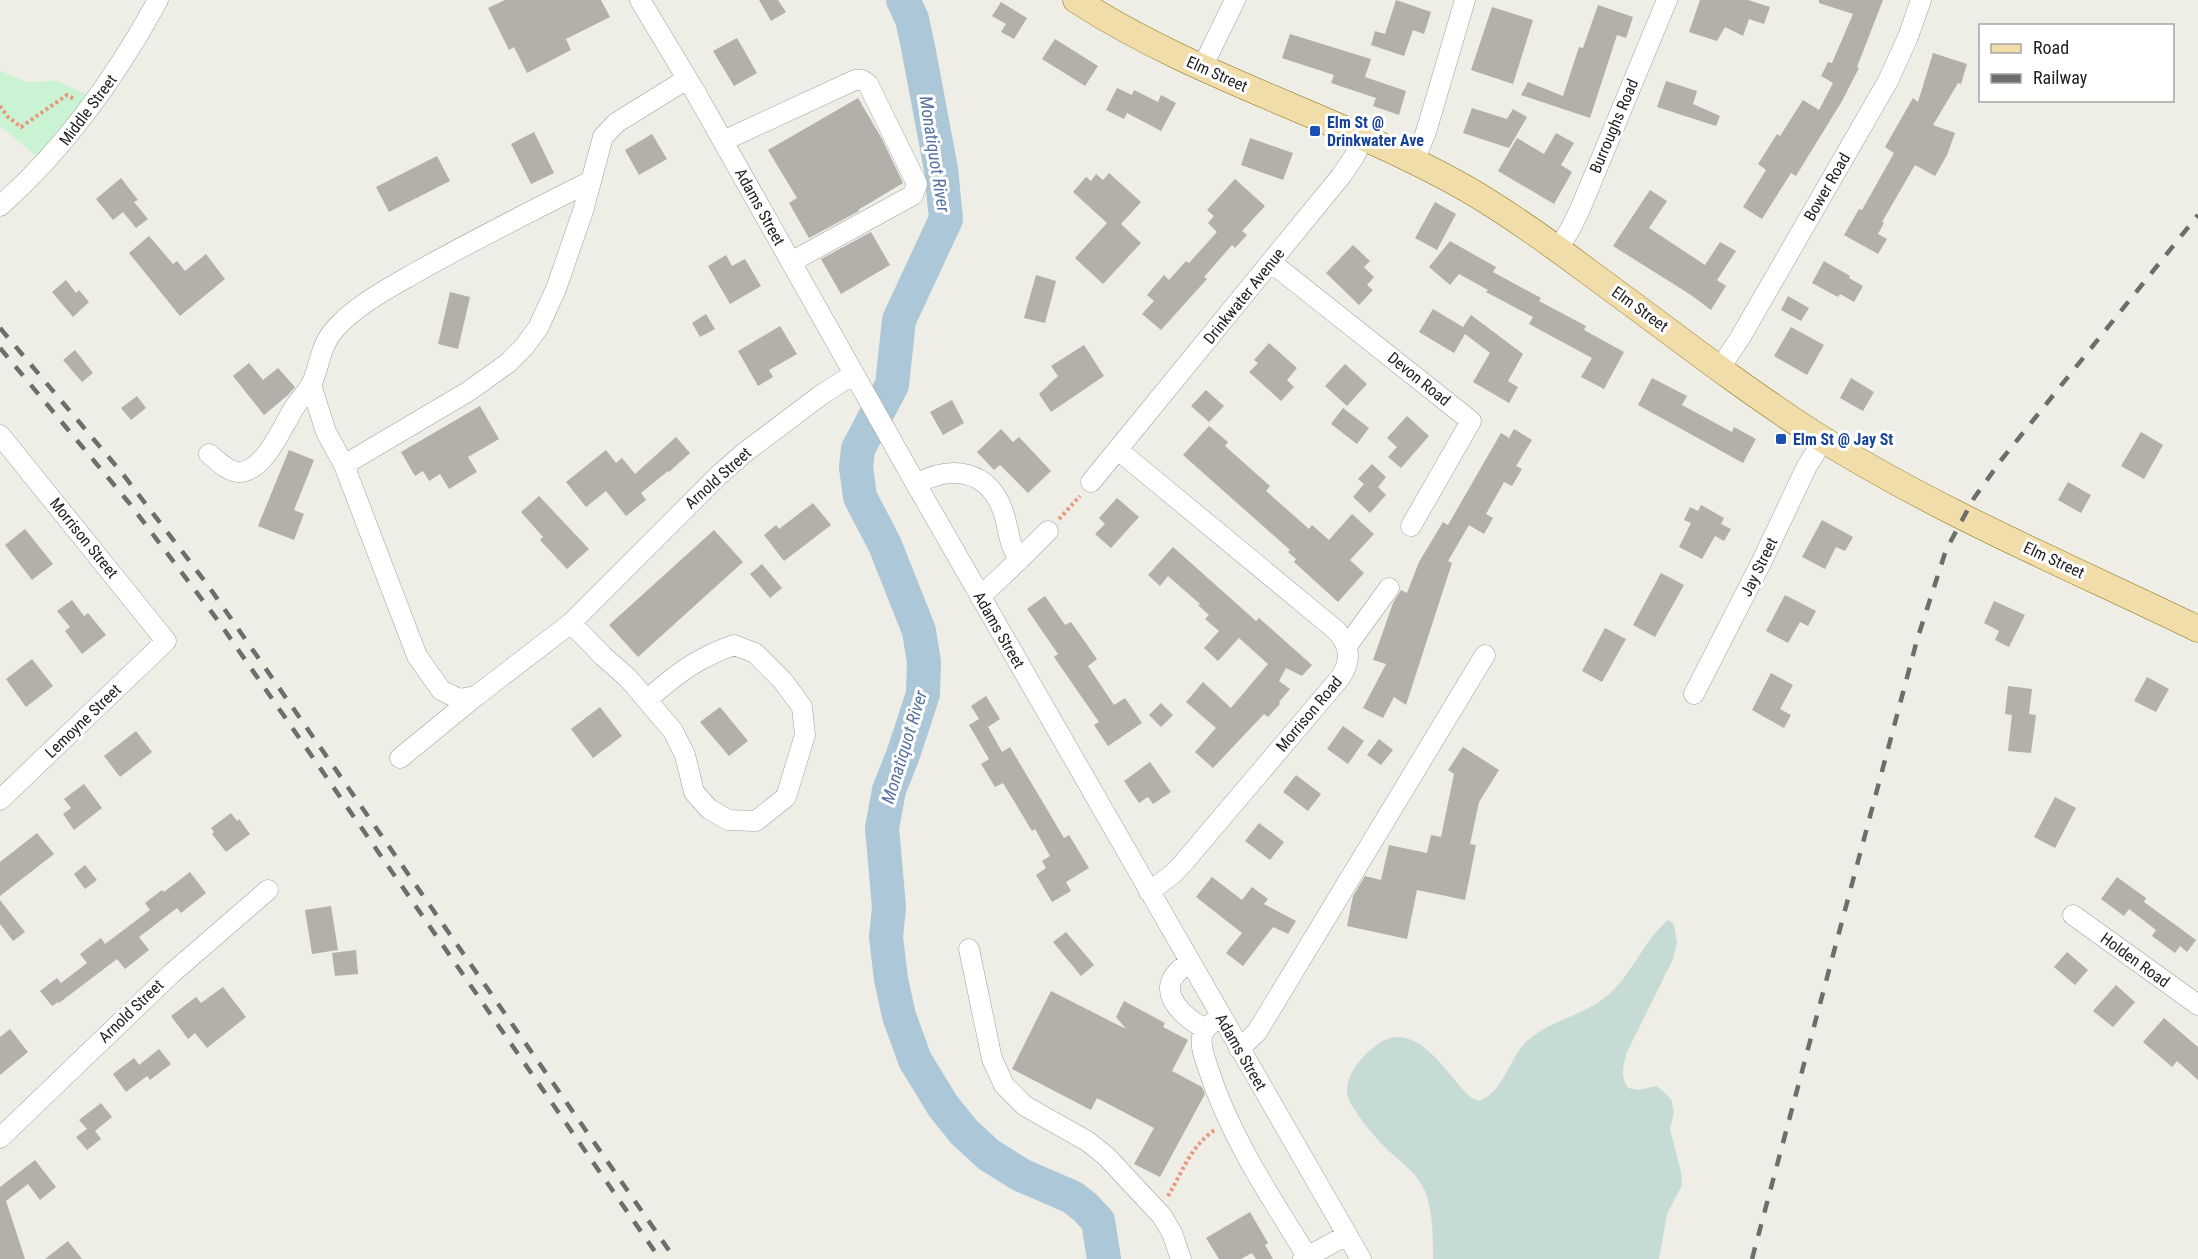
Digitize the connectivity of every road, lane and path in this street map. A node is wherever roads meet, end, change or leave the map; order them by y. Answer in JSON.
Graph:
{"nodes":[{"id":1,"x":158,"y":0,"type":"edge"},
{"id":2,"x":640,"y":0,"type":"edge"},
{"id":3,"x":1076,"y":0,"type":"edge"},
{"id":4,"x":1235,"y":0,"type":"edge"},
{"id":5,"x":1465,"y":0,"type":"edge"},
{"id":6,"x":1667,"y":0,"type":"edge"},
{"id":7,"x":1921,"y":0,"type":"edge"},
{"id":8,"x":1202,"y":68,"type":"junction"},
{"id":9,"x":687,"y":79,"type":"junction"},
{"id":10,"x":0,"y":106,"type":"edge"},
{"id":11,"x":89,"y":110,"type":"junction"},
{"id":12,"x":1363,"y":138,"type":"junction"},
{"id":13,"x":723,"y":141,"type":"junction"},
{"id":14,"x":1414,"y":161,"type":"junction"},
{"id":15,"x":591,"y":181,"type":"junction"},
{"id":16,"x":0,"y":206,"type":"edge"},
{"id":17,"x":1558,"y":249,"type":"junction"},
{"id":18,"x":791,"y":261,"type":"junction"},
{"id":19,"x":1272,"y":262,"type":"junction"},
{"id":20,"x":1720,"y":368,"type":"junction"},
{"id":21,"x":854,"y":374,"type":"junction"},
{"id":22,"x":311,"y":385,"type":"junction"},
{"id":23,"x":0,"y":435,"type":"edge"},
{"id":24,"x":1824,"y":439,"type":"junction"},
{"id":25,"x":1118,"y":450,"type":"junction"},
{"id":26,"x":209,"y":454,"type":"dead end"},
{"id":27,"x":344,"y":465,"type":"junction"},
{"id":28,"x":1091,"y":482,"type":"joint"},
{"id":29,"x":916,"y":484,"type":"junction"},
{"id":30,"x":1411,"y":526,"type":"dead end"},
{"id":31,"x":1048,"y":531,"type":"joint"},
{"id":32,"x":1020,"y":559,"type":"junction"},
{"id":33,"x":1389,"y":588,"type":"dead end"},
{"id":34,"x":980,"y":597,"type":"junction"},
{"id":35,"x":571,"y":623,"type":"junction"},
{"id":36,"x":2198,"y":629,"type":"edge"},
{"id":37,"x":166,"y":641,"type":"joint"},
{"id":38,"x":1347,"y":646,"type":"junction"},
{"id":39,"x":1485,"y":656,"type":"dead end"},
{"id":40,"x":1694,"y":694,"type":"dead end"},
{"id":41,"x":476,"y":696,"type":"junction"},
{"id":42,"x":647,"y":700,"type":"junction"},
{"id":43,"x":400,"y":759,"type":"dead end"},
{"id":44,"x":0,"y":800,"type":"edge"},
{"id":45,"x":268,"y":890,"type":"dead end"},
{"id":46,"x":1149,"y":892,"type":"junction"},
{"id":47,"x":2073,"y":915,"type":"dead end"},
{"id":48,"x":969,"y":949,"type":"dead end"},
{"id":49,"x":1189,"y":963,"type":"junction"},
{"id":50,"x":2198,"y":1005,"type":"edge"},
{"id":51,"x":1213,"y":1023,"type":"junction"},
{"id":52,"x":1239,"y":1049,"type":"junction"},
{"id":53,"x":1229,"y":1123,"type":"junction"},
{"id":54,"x":0,"y":1138,"type":"edge"},
{"id":55,"x":1156,"y":1209,"type":"junction"},
{"id":56,"x":1347,"y":1235,"type":"junction"},
{"id":57,"x":1306,"y":1258,"type":"edge"},
{"id":58,"x":1181,"y":1259,"type":"edge"},
{"id":59,"x":1361,"y":1259,"type":"edge"}],
"edges":[{"from":1,"to":11,"type":"street","name":"Middle Street"},
{"from":2,"to":9,"type":"street","name":"Adams Street"},
{"from":3,"to":8,"type":"main road","name":"Elm Street"},
{"from":4,"to":8,"type":"street"},
{"from":5,"to":14,"type":"street"},
{"from":6,"to":17,"type":"street","name":"Burroughs Road"},
{"from":7,"to":20,"type":"street","name":"Bower Road"},
{"from":8,"to":12,"type":"main road","name":"Elm Street"},
{"from":9,"to":13,"type":"street","name":"Adams Street"},
{"from":9,"to":15,"type":"street"},
{"from":10,"to":11,"type":"path"},
{"from":11,"to":16,"type":"street","name":"Middle Street"},
{"from":12,"to":14,"type":"main road","name":"Elm Street"},
{"from":12,"to":19,"type":"street","name":"Drinkwater Avenue"},
{"from":13,"to":18,"type":"street","name":"Adams Street"},
{"from":13,"to":18,"type":"street"},
{"from":14,"to":17,"type":"main road","name":"Elm Street"},
{"from":15,"to":22,"type":"street"},
{"from":15,"to":27,"type":"street"},
{"from":17,"to":20,"type":"main road","name":"Elm Street"},
{"from":18,"to":21,"type":"street","name":"Adams Street"},
{"from":19,"to":25,"type":"street","name":"Drinkwater Avenue"},
{"from":19,"to":30,"type":"street","name":"Devon Road"},
{"from":20,"to":24,"type":"main road","name":"Elm Street"},
{"from":21,"to":29,"type":"street","name":"Adams Street"},
{"from":21,"to":35,"type":"street","name":"Arnold Street"},
{"from":22,"to":26,"type":"street"},
{"from":22,"to":27,"type":"street"},
{"from":23,"to":37,"type":"street","name":"Morrison Street"},
{"from":24,"to":36,"type":"main road","name":"Elm Street"},
{"from":24,"to":40,"type":"street","name":"Jay Street"},
{"from":25,"to":28,"type":"street","name":"Drinkwater Avenue"},
{"from":25,"to":38,"type":"street"},
{"from":27,"to":41,"type":"street"},
{"from":28,"to":31,"type":"path"},
{"from":29,"to":32,"type":"street"},
{"from":29,"to":34,"type":"street","name":"Adams Street"},
{"from":31,"to":32,"type":"street"},
{"from":32,"to":34,"type":"street"},
{"from":33,"to":38,"type":"street"},
{"from":34,"to":46,"type":"street","name":"Adams Street"},
{"from":35,"to":41,"type":"street","name":"Arnold Street"},
{"from":35,"to":42,"type":"street"},
{"from":37,"to":44,"type":"street","name":"Lemoyne Street"},
{"from":38,"to":46,"type":"street","name":"Morrison Road"},
{"from":39,"to":52,"type":"street"},
{"from":41,"to":43,"type":"street","name":"Arnold Street"},
{"from":42,"to":42,"type":"street"},
{"from":45,"to":54,"type":"street","name":"Arnold Street"},
{"from":46,"to":49,"type":"street","name":"Adams Street"},
{"from":47,"to":50,"type":"street","name":"Holden Road"},
{"from":48,"to":55,"type":"street"},
{"from":49,"to":51,"type":"street","name":"Adams Street"},
{"from":49,"to":51,"type":"street"},
{"from":51,"to":52,"type":"street","name":"Adams Street"},
{"from":51,"to":53,"type":"street"},
{"from":52,"to":56,"type":"street","name":"Adams Street"},
{"from":53,"to":55,"type":"path"},
{"from":53,"to":57,"type":"street"},
{"from":55,"to":58,"type":"street"},
{"from":56,"to":57,"type":"street"},
{"from":56,"to":59,"type":"street","name":"Adams Street"}]}
